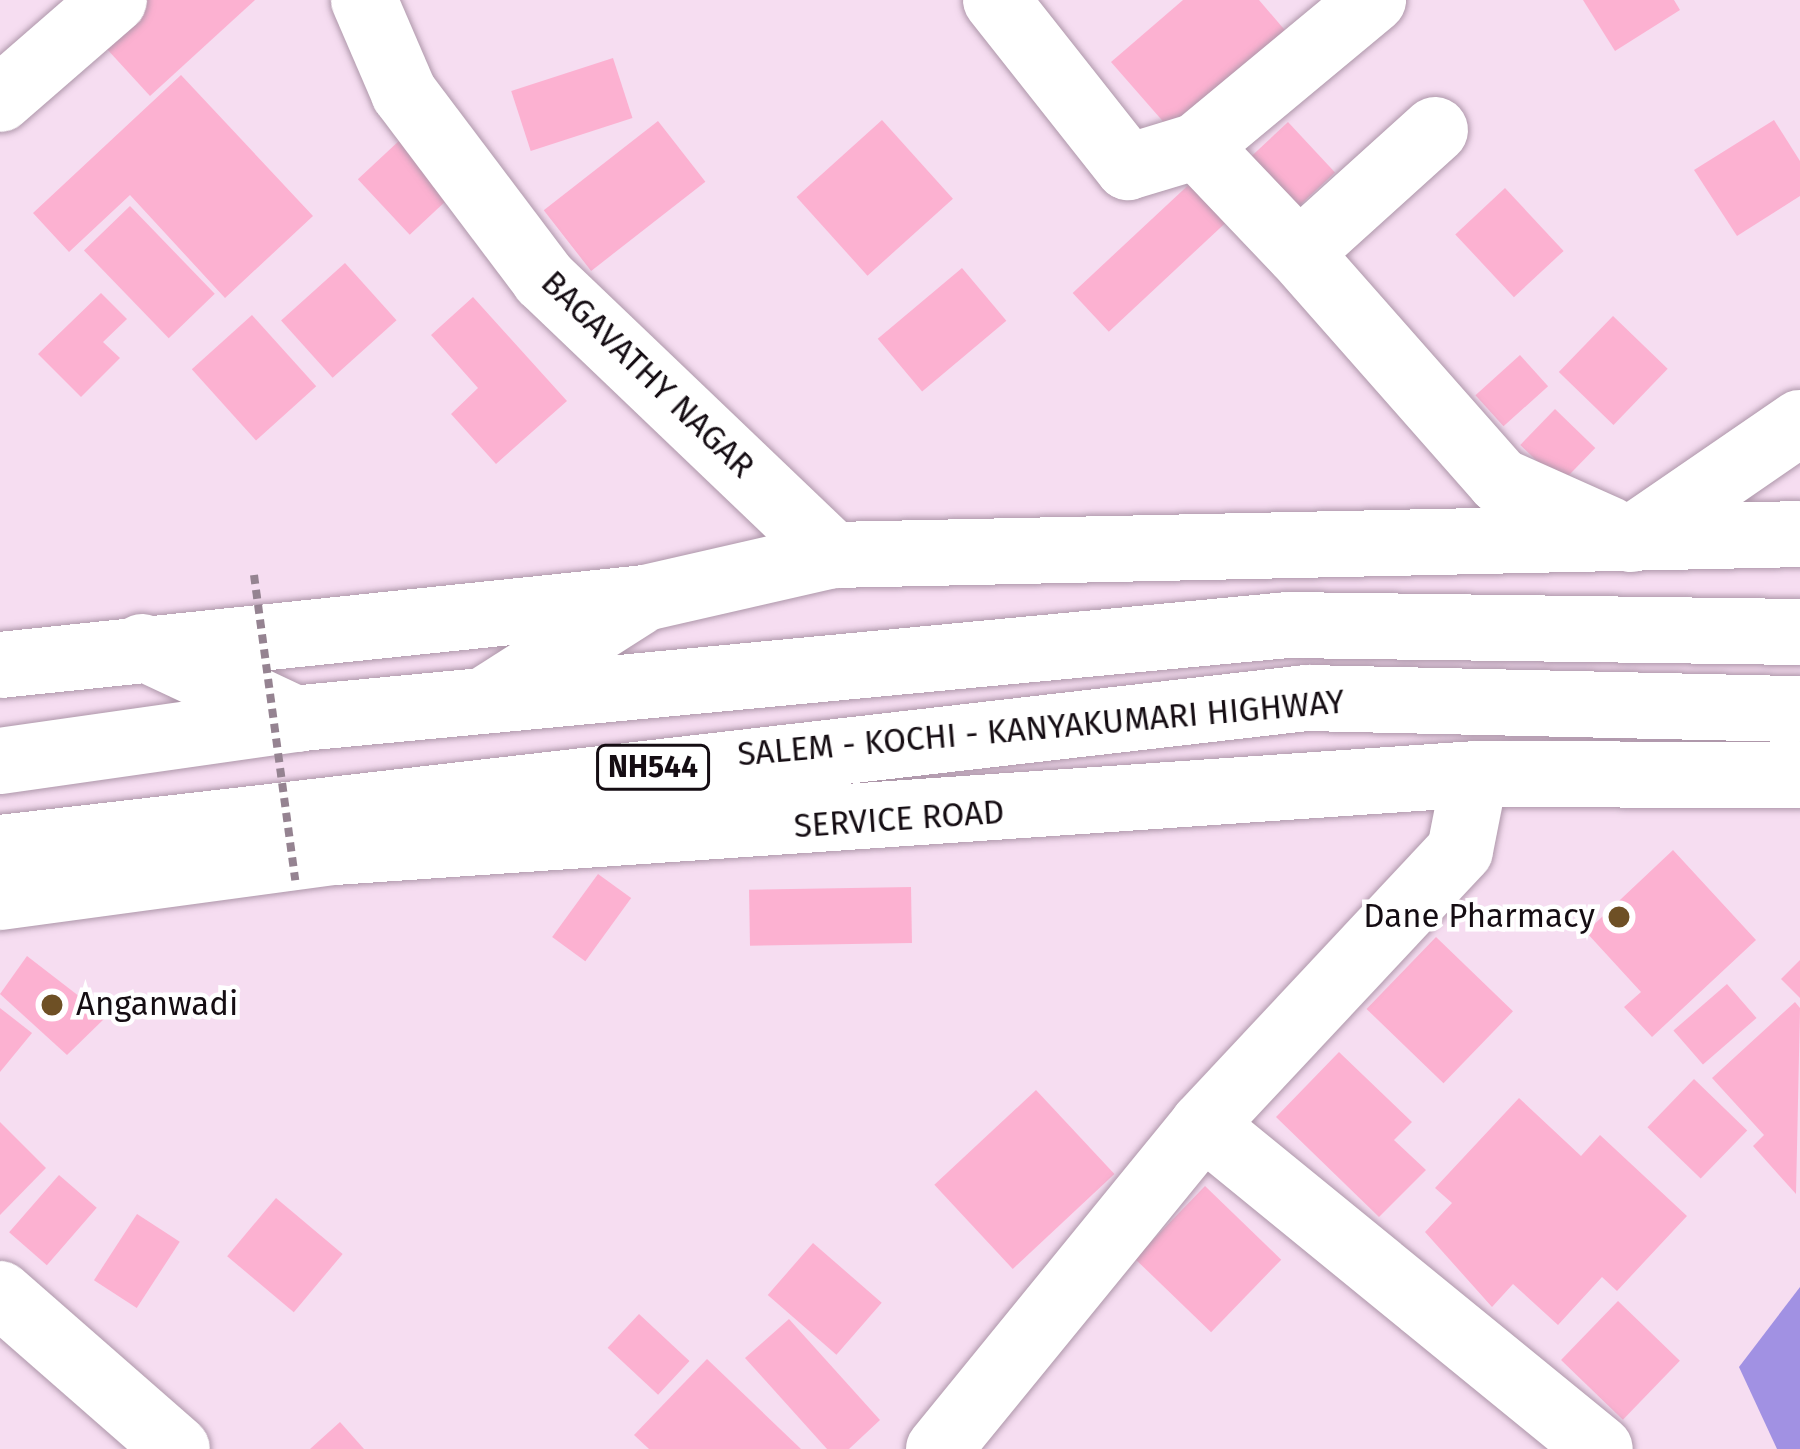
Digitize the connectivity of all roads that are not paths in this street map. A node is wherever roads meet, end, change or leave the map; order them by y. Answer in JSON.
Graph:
{"nodes":[{"id":1,"x":114,"y":0,"type":"edge"},
{"id":2,"x":364,"y":0,"type":"edge"},
{"id":3,"x":996,"y":0,"type":"edge"},
{"id":4,"x":1373,"y":0,"type":"edge"},
{"id":5,"x":3,"y":91,"type":"edge"},
{"id":6,"x":1435,"y":130,"type":"dead end"},
{"id":7,"x":1197,"y":146,"type":"junction"},
{"id":8,"x":1299,"y":253,"type":"junction"},
{"id":9,"x":1800,"y":423,"type":"edge"},
{"id":10,"x":1800,"y":534,"type":"edge"},
{"id":11,"x":1630,"y":539,"type":"junction"},
{"id":12,"x":833,"y":555,"type":"junction"},
{"id":13,"x":645,"y":598,"type":"junction"},
{"id":14,"x":1800,"y":632,"type":"edge"},
{"id":15,"x":142,"y":647,"type":"junction"},
{"id":16,"x":0,"y":665,"type":"edge"},
{"id":17,"x":485,"y":700,"type":"junction"},
{"id":18,"x":1800,"y":709,"type":"edge"},
{"id":19,"x":296,"y":719,"type":"junction"},
{"id":20,"x":0,"y":761,"type":"edge"},
{"id":21,"x":1475,"y":774,"type":"junction"},
{"id":22,"x":1800,"y":776,"type":"edge"},
{"id":23,"x":0,"y":848,"type":"edge"},
{"id":24,"x":0,"y":897,"type":"edge"},
{"id":25,"x":1203,"y":1125,"type":"junction"},
{"id":26,"x":0,"y":1294,"type":"edge"},
{"id":27,"x":142,"y":1437,"type":"edge"},
{"id":28,"x":939,"y":1449,"type":"edge"},
{"id":29,"x":1600,"y":1449,"type":"edge"}],
"edges":[{"from":1,"to":5,"type":"main road"},
{"from":2,"to":12,"type":"main road","name":"BAGAVATHY NAGAR"},
{"from":3,"to":7,"type":"main road"},
{"from":4,"to":7,"type":"main road"},
{"from":6,"to":8,"type":"main road"},
{"from":7,"to":8,"type":"main road"},
{"from":8,"to":11,"type":"main road"},
{"from":9,"to":11,"type":"main road"},
{"from":10,"to":11,"type":"main road"},
{"from":11,"to":12,"type":"main road"},
{"from":12,"to":13,"type":"main road"},
{"from":13,"to":15,"type":"main road"},
{"from":13,"to":17,"type":"main road"},
{"from":14,"to":17,"type":"main road"},
{"from":15,"to":16,"type":"main road"},
{"from":15,"to":19,"type":"main road"},
{"from":17,"to":19,"type":"main road"},
{"from":18,"to":23,"type":"main road","name":"SALEM - KOCHI - KANYAKUMARI HIGHWAY","number":"NH544"},
{"from":19,"to":20,"type":"main road"},
{"from":21,"to":22,"type":"main road","name":"SERVICE ROAD"},
{"from":21,"to":24,"type":"main road","name":"SERVICE ROAD"},
{"from":21,"to":25,"type":"main road"},
{"from":25,"to":28,"type":"main road"},
{"from":25,"to":29,"type":"main road"},
{"from":26,"to":27,"type":"main road"}]}
